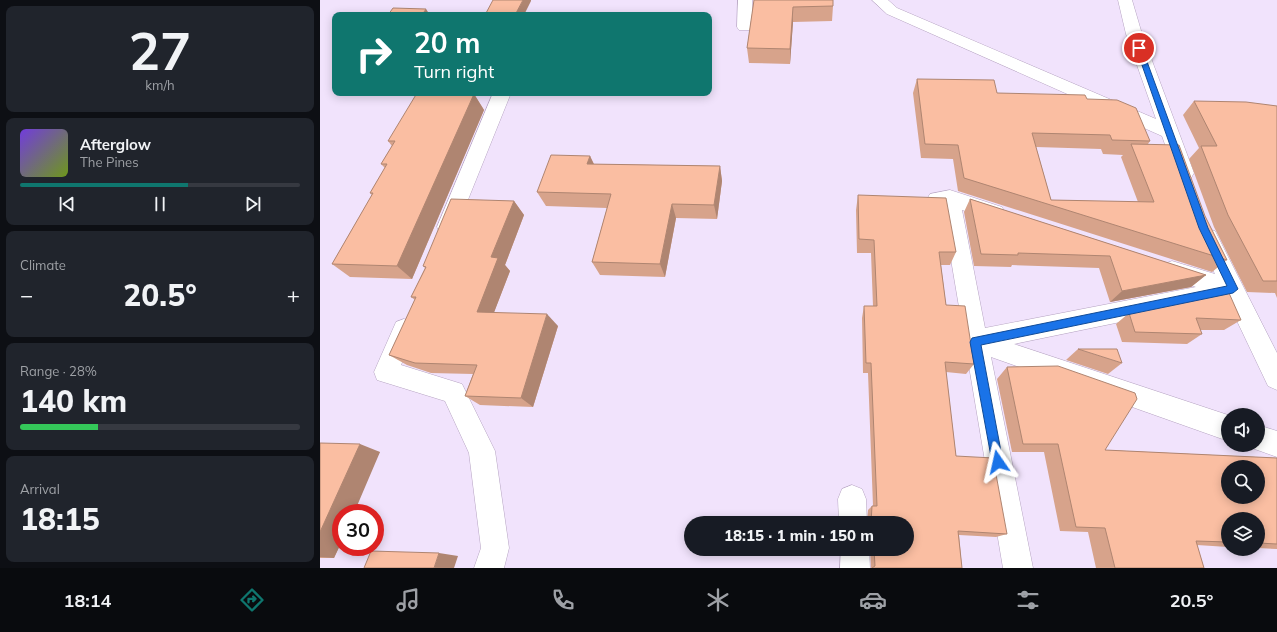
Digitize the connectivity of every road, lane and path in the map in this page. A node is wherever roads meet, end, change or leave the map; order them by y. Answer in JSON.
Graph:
{"nodes":[{"id":1,"x":745,"y":0,"type":"edge"},
{"id":2,"x":878,"y":0,"type":"edge"},
{"id":3,"x":1125,"y":0,"type":"edge"},
{"id":4,"x":745,"y":27,"type":"dead end"},
{"id":5,"x":501,"y":96,"type":"edge"},
{"id":6,"x":1169,"y":132,"type":"junction"},
{"id":7,"x":1190,"y":191,"type":"edge"},
{"id":8,"x":950,"y":198,"type":"junction"},
{"id":9,"x":914,"y":199,"type":"edge"},
{"id":10,"x":1017,"y":220,"type":"edge"},
{"id":11,"x":1201,"y":221,"type":"edge"},
{"id":12,"x":438,"y":247,"type":"edge"},
{"id":13,"x":1151,"y":263,"type":"edge"},
{"id":14,"x":1233,"y":289,"type":"junction"},
{"id":15,"x":411,"y":313,"type":"edge"},
{"id":16,"x":975,"y":342,"type":"junction"},
{"id":17,"x":1277,"y":378,"type":"edge"},
{"id":18,"x":1221,"y":426,"type":"edge"},
{"id":19,"x":1265,"y":440,"type":"edge"},
{"id":20,"x":1277,"y":444,"type":"edge"},
{"id":21,"x":854,"y":556,"type":"edge"},
{"id":22,"x":489,"y":568,"type":"edge"},
{"id":23,"x":855,"y":568,"type":"edge"},
{"id":24,"x":1018,"y":568,"type":"edge"}],
"edges":[{"from":1,"to":4,"type":"street"},
{"from":2,"to":6,"type":"street"},
{"from":3,"to":6,"type":"street"},
{"from":5,"to":12,"type":"street"},
{"from":6,"to":7,"type":"street"},
{"from":8,"to":9,"type":"street"},
{"from":8,"to":10,"type":"street"},
{"from":8,"to":16,"type":"street"},
{"from":11,"to":14,"type":"street"},
{"from":13,"to":14,"type":"street"},
{"from":14,"to":16,"type":"street"},
{"from":14,"to":17,"type":"street"},
{"from":15,"to":22,"type":"street"},
{"from":16,"to":18,"type":"street"},
{"from":16,"to":24,"type":"street"},
{"from":19,"to":20,"type":"street"},
{"from":21,"to":23,"type":"street"}]}
